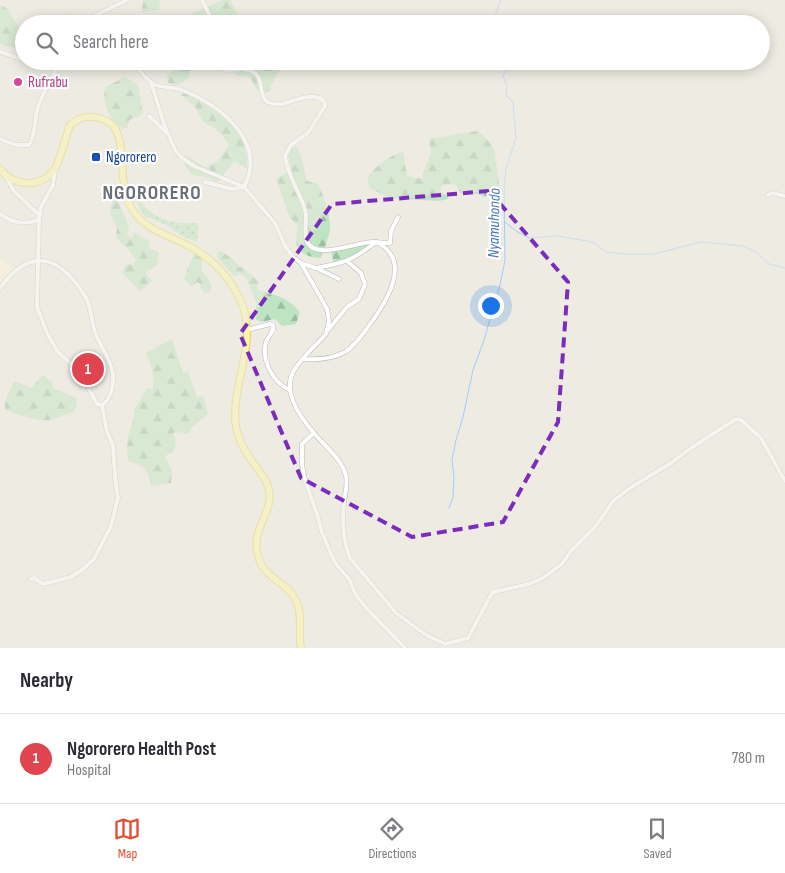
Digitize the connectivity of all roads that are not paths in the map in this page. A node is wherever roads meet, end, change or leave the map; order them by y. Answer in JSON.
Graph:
{"nodes":[{"id":1,"x":127,"y":0,"type":"edge"},
{"id":2,"x":202,"y":0,"type":"edge"},
{"id":3,"x":96,"y":15,"type":"edge"},
{"id":4,"x":210,"y":15,"type":"edge"},
{"id":5,"x":0,"y":52,"type":"edge"},
{"id":6,"x":15,"y":57,"type":"edge"},
{"id":7,"x":56,"y":70,"type":"edge"},
{"id":8,"x":140,"y":70,"type":"edge"},
{"id":9,"x":248,"y":70,"type":"edge"},
{"id":10,"x":151,"y":82,"type":"junction"},
{"id":11,"x":149,"y":116,"type":"dead end"},
{"id":12,"x":168,"y":135,"type":"junction"},
{"id":13,"x":0,"y":139,"type":"edge"},
{"id":14,"x":0,"y":169,"type":"edge"},
{"id":15,"x":55,"y":170,"type":"junction"},
{"id":16,"x":5,"y":175,"type":"junction"},
{"id":17,"x":205,"y":182,"type":"dead end"},
{"id":18,"x":244,"y":187,"type":"junction"},
{"id":19,"x":768,"y":195,"type":"dead end"},
{"id":20,"x":785,"y":196,"type":"edge"},
{"id":21,"x":0,"y":214,"type":"edge"},
{"id":22,"x":39,"y":217,"type":"junction"},
{"id":23,"x":398,"y":217,"type":"dead end"},
{"id":24,"x":376,"y":242,"type":"junction"},
{"id":25,"x":37,"y":261,"type":"junction"},
{"id":26,"x":348,"y":262,"type":"junction"},
{"id":27,"x":301,"y":263,"type":"junction"},
{"id":28,"x":316,"y":268,"type":"junction"},
{"id":29,"x":339,"y":279,"type":"dead end"},
{"id":30,"x":0,"y":288,"type":"edge"},
{"id":31,"x":247,"y":330,"type":"junction"},
{"id":32,"x":328,"y":330,"type":"junction"},
{"id":33,"x":303,"y":359,"type":"junction"},
{"id":34,"x":290,"y":390,"type":"junction"},
{"id":35,"x":102,"y":405,"type":"junction"},
{"id":36,"x":314,"y":434,"type":"junction"},
{"id":37,"x":785,"y":481,"type":"edge"},
{"id":38,"x":31,"y":579,"type":"dead end"},
{"id":39,"x":445,"y":644,"type":"junction"},
{"id":40,"x":301,"y":648,"type":"edge"},
{"id":41,"x":405,"y":648,"type":"edge"},
{"id":42,"x":448,"y":648,"type":"edge"}],
"edges":[{"from":1,"to":3,"type":"street"},
{"from":2,"to":4,"type":"street"},
{"from":5,"to":6,"type":"street"},
{"from":7,"to":13,"type":"street"},
{"from":8,"to":10,"type":"street"},
{"from":9,"to":24,"type":"street"},
{"from":10,"to":12,"type":"street"},
{"from":10,"to":18,"type":"street"},
{"from":11,"to":12,"type":"street"},
{"from":12,"to":18,"type":"street"},
{"from":14,"to":16,"type":"main road"},
{"from":15,"to":16,"type":"main road"},
{"from":15,"to":22,"type":"street"},
{"from":15,"to":31,"type":"main road"},
{"from":16,"to":22,"type":"street"},
{"from":17,"to":18,"type":"street"},
{"from":18,"to":27,"type":"street"},
{"from":19,"to":20,"type":"street"},
{"from":21,"to":22,"type":"street"},
{"from":22,"to":25,"type":"street"},
{"from":23,"to":24,"type":"street"},
{"from":24,"to":26,"type":"street"},
{"from":24,"to":33,"type":"street"},
{"from":25,"to":30,"type":"street"},
{"from":25,"to":35,"type":"street"},
{"from":25,"to":35,"type":"street"},
{"from":26,"to":28,"type":"street"},
{"from":26,"to":32,"type":"street"},
{"from":27,"to":28,"type":"street"},
{"from":27,"to":32,"type":"street"},
{"from":28,"to":29,"type":"street"},
{"from":31,"to":34,"type":"street"},
{"from":31,"to":40,"type":"main road"},
{"from":32,"to":33,"type":"street"},
{"from":33,"to":34,"type":"street"},
{"from":34,"to":36,"type":"street"},
{"from":35,"to":38,"type":"street"},
{"from":36,"to":39,"type":"street"},
{"from":36,"to":41,"type":"street"},
{"from":37,"to":39,"type":"street"},
{"from":39,"to":42,"type":"street"}]}
